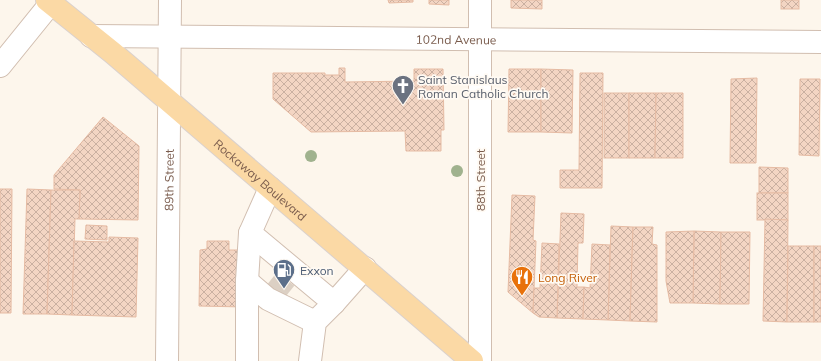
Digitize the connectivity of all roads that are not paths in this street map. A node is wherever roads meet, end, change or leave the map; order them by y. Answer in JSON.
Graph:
{"nodes":[{"id":1,"x":170,"y":0,"type":"edge"},
{"id":2,"x":480,"y":0,"type":"edge"},
{"id":3,"x":49,"y":2,"type":"edge"},
{"id":4,"x":91,"y":36,"type":"junction"},
{"id":5,"x":170,"y":36,"type":"junction"},
{"id":6,"x":480,"y":39,"type":"junction"},
{"id":7,"x":821,"y":42,"type":"edge"},
{"id":8,"x":4,"y":54,"type":"edge"},
{"id":9,"x":169,"y":101,"type":"junction"},
{"id":10,"x":270,"y":188,"type":"junction"},
{"id":11,"x":250,"y":233,"type":"junction"},
{"id":12,"x":365,"y":268,"type":"junction"},
{"id":13,"x":247,"y":281,"type":"junction"},
{"id":14,"x":334,"y":303,"type":"junction"},
{"id":15,"x":315,"y":322,"type":"junction"},
{"id":16,"x":167,"y":361,"type":"edge"},
{"id":17,"x":247,"y":361,"type":"edge"},
{"id":18,"x":310,"y":361,"type":"edge"},
{"id":19,"x":472,"y":361,"type":"edge"},
{"id":20,"x":480,"y":361,"type":"edge"}],
"edges":[{"from":1,"to":5,"type":"street","name":"89th Street"},
{"from":2,"to":6,"type":"street","name":"88th Street"},
{"from":3,"to":4,"type":"main road","name":"Rockaway Boulevard"},
{"from":3,"to":8,"type":"street"},
{"from":4,"to":5,"type":"street","name":"102nd Avenue"},
{"from":4,"to":9,"type":"main road","name":"Rockaway Boulevard"},
{"from":5,"to":6,"type":"street","name":"102nd Avenue"},
{"from":5,"to":9,"type":"street","name":"89th Street"},
{"from":6,"to":7,"type":"street","name":"102nd Avenue"},
{"from":6,"to":20,"type":"street","name":"88th Street"},
{"from":9,"to":10,"type":"main road","name":"Rockaway Boulevard"},
{"from":9,"to":16,"type":"street","name":"89th Street"},
{"from":10,"to":11,"type":"street"},
{"from":10,"to":12,"type":"main road","name":"Rockaway Boulevard"},
{"from":11,"to":13,"type":"street"},
{"from":11,"to":14,"type":"street"},
{"from":12,"to":14,"type":"street"},
{"from":12,"to":19,"type":"main road","name":"Rockaway Boulevard"},
{"from":13,"to":15,"type":"street"},
{"from":13,"to":17,"type":"street"},
{"from":14,"to":15,"type":"street"},
{"from":15,"to":18,"type":"street"}]}
